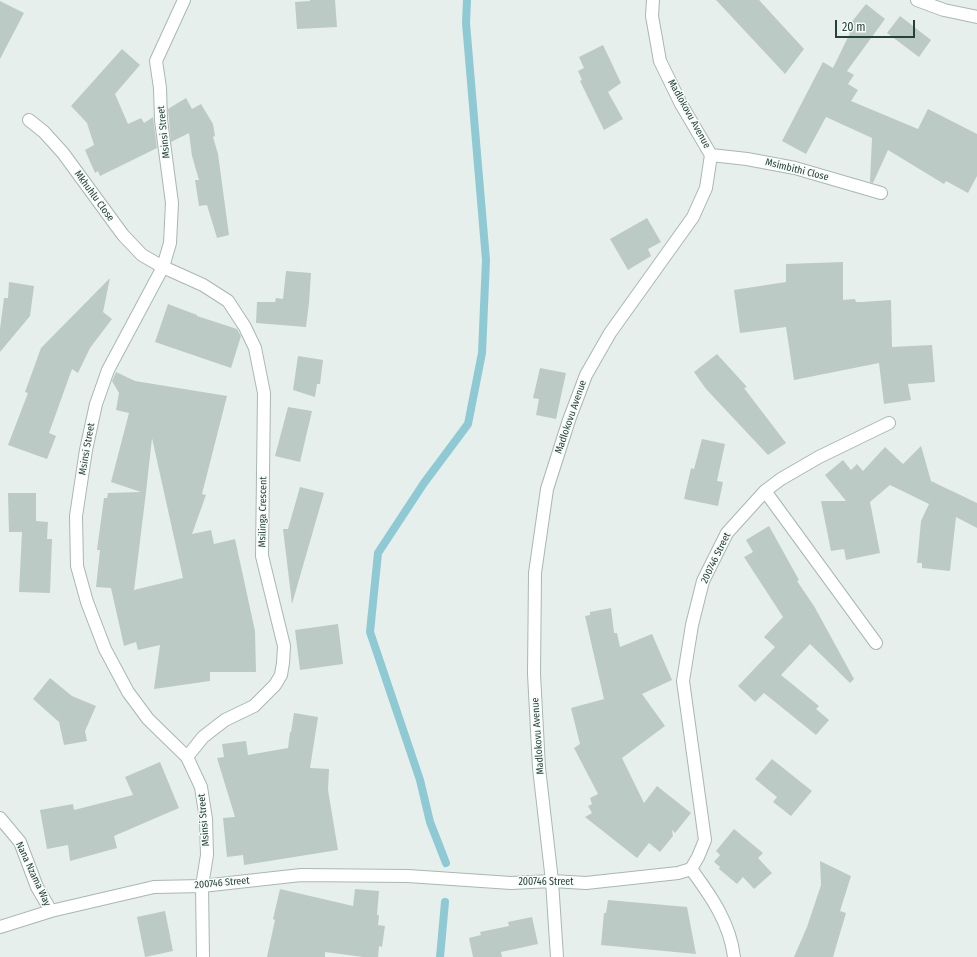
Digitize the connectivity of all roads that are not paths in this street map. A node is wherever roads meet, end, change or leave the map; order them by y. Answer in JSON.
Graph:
{"nodes":[{"id":1,"x":184,"y":0,"type":"edge"},
{"id":2,"x":653,"y":0,"type":"edge"},
{"id":3,"x":917,"y":0,"type":"edge"},
{"id":4,"x":977,"y":17,"type":"edge"},
{"id":5,"x":29,"y":120,"type":"dead end"},
{"id":6,"x":712,"y":155,"type":"junction"},
{"id":7,"x":881,"y":193,"type":"dead end"},
{"id":8,"x":163,"y":267,"type":"junction"},
{"id":9,"x":889,"y":423,"type":"dead end"},
{"id":10,"x":765,"y":491,"type":"junction"},
{"id":11,"x":876,"y":643,"type":"dead end"},
{"id":12,"x":187,"y":757,"type":"junction"},
{"id":13,"x":0,"y":818,"type":"edge"},
{"id":14,"x":691,"y":869,"type":"junction"},
{"id":15,"x":552,"y":881,"type":"junction"},
{"id":16,"x":202,"y":886,"type":"junction"},
{"id":17,"x":51,"y":911,"type":"junction"},
{"id":18,"x":0,"y":927,"type":"edge"},
{"id":19,"x":203,"y":957,"type":"edge"},
{"id":20,"x":557,"y":957,"type":"edge"},
{"id":21,"x":734,"y":957,"type":"edge"}],
"edges":[{"from":1,"to":8,"type":"street","name":"Msinsi Street"},
{"from":2,"to":6,"type":"street","name":"Madlokovu Avenue"},
{"from":3,"to":4,"type":"street"},
{"from":5,"to":8,"type":"street","name":"Mkhuhlu Close"},
{"from":6,"to":7,"type":"street","name":"Msimbithi Close"},
{"from":6,"to":15,"type":"street","name":"Madlokovu Avenue"},
{"from":8,"to":12,"type":"street","name":"Msinsi Street"},
{"from":8,"to":12,"type":"street","name":"Msilinga Crescent"},
{"from":9,"to":10,"type":"street","name":"200746 Street"},
{"from":10,"to":11,"type":"street"},
{"from":10,"to":14,"type":"street","name":"200746 Street"},
{"from":12,"to":16,"type":"street","name":"Msinsi Street"},
{"from":13,"to":17,"type":"street","name":"Nana Nzama Way"},
{"from":14,"to":15,"type":"street","name":"200746 Street"},
{"from":14,"to":21,"type":"street"},
{"from":15,"to":16,"type":"street","name":"200746 Street"},
{"from":15,"to":20,"type":"street","name":"Madlokovu Avenue"},
{"from":16,"to":17,"type":"street","name":"200746 Street"},
{"from":16,"to":19,"type":"street","name":"Msinsi Street"},
{"from":17,"to":18,"type":"street","name":"200746 Street"}]}
